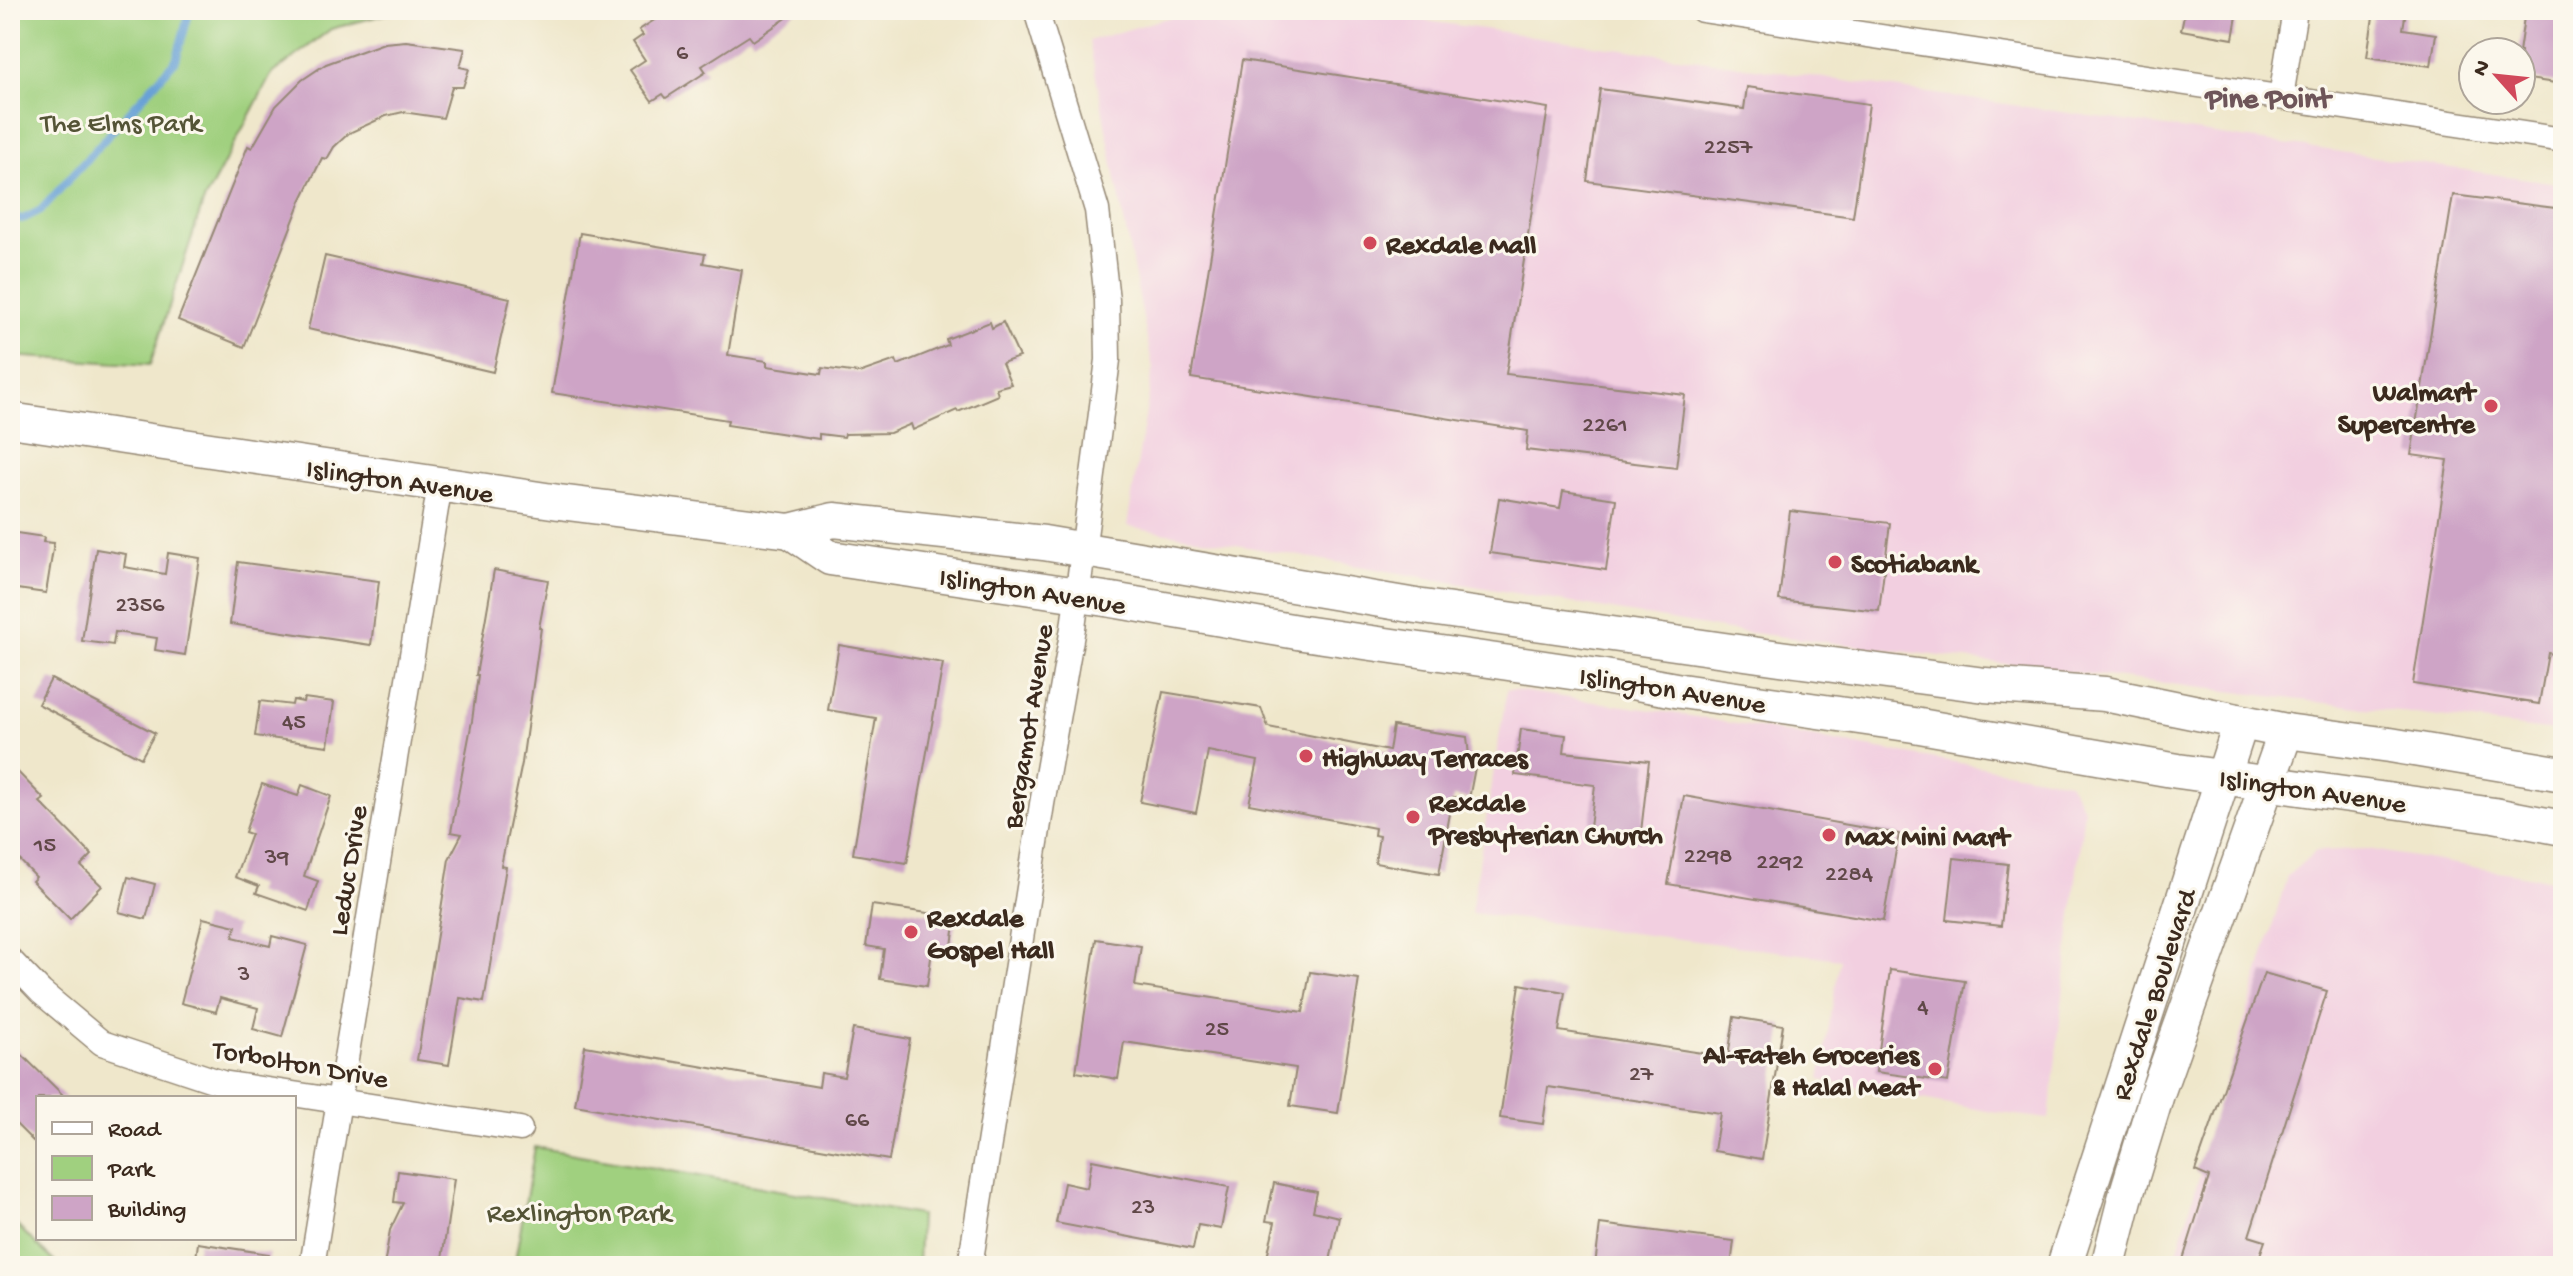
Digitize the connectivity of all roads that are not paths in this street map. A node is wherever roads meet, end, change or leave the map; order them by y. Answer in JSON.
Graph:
{"nodes":[{"id":1,"x":1037,"y":10,"type":"edge"},
{"id":2,"x":1702,"y":10,"type":"edge"},
{"id":3,"x":2295,"y":10,"type":"edge"},
{"id":4,"x":2281,"y":97,"type":"junction"},
{"id":5,"x":2563,"y":140,"type":"edge"},
{"id":6,"x":10,"y":420,"type":"edge"},
{"id":7,"x":440,"y":484,"type":"junction"},
{"id":8,"x":790,"y":531,"type":"junction"},
{"id":9,"x":1084,"y":549,"type":"junction"},
{"id":10,"x":1077,"y":595,"type":"junction"},
{"id":11,"x":2241,"y":722,"type":"junction"},
{"id":12,"x":2286,"y":731,"type":"junction"},
{"id":13,"x":2563,"y":774,"type":"edge"},
{"id":14,"x":2224,"y":777,"type":"junction"},
{"id":15,"x":2270,"y":782,"type":"junction"},
{"id":16,"x":2563,"y":828,"type":"edge"},
{"id":17,"x":10,"y":960,"type":"edge"},
{"id":18,"x":339,"y":1101,"type":"junction"},
{"id":19,"x":520,"y":1129,"type":"dead end"},
{"id":20,"x":312,"y":1266,"type":"edge"},
{"id":21,"x":970,"y":1266,"type":"edge"},
{"id":22,"x":2064,"y":1266,"type":"edge"},
{"id":23,"x":2108,"y":1266,"type":"edge"}],
"edges":[{"from":1,"to":9,"type":"street","name":"Bergamot Avenue"},
{"from":2,"to":4,"type":"street"},
{"from":3,"to":4,"type":"street"},
{"from":4,"to":5,"type":"street"},
{"from":6,"to":7,"type":"main road","name":"Islington Avenue"},
{"from":7,"to":8,"type":"main road","name":"Islington Avenue"},
{"from":7,"to":18,"type":"street","name":"Leduc Drive"},
{"from":8,"to":9,"type":"main road","name":"Islington Avenue"},
{"from":8,"to":10,"type":"main road","name":"Islington Avenue"},
{"from":9,"to":10,"type":"street","name":"Bergamot Avenue"},
{"from":9,"to":11,"type":"main road","name":"Islington Avenue"},
{"from":10,"to":14,"type":"main road","name":"Islington Avenue"},
{"from":10,"to":21,"type":"street","name":"Bergamot Avenue"},
{"from":11,"to":12,"type":"main road","name":"Islington Avenue"},
{"from":11,"to":14,"type":"main road","name":"Rexdale Boulevard"},
{"from":12,"to":13,"type":"main road","name":"Islington Avenue"},
{"from":12,"to":15,"type":"main road","name":"Rexdale Boulevard"},
{"from":14,"to":15,"type":"main road","name":"Islington Avenue"},
{"from":14,"to":22,"type":"main road","name":"Rexdale Boulevard"},
{"from":15,"to":16,"type":"main road","name":"Islington Avenue"},
{"from":15,"to":23,"type":"main road","name":"Rexdale Boulevard"},
{"from":17,"to":18,"type":"street","name":"Torbolton Drive"},
{"from":18,"to":19,"type":"street","name":"Torbolton Drive"},
{"from":18,"to":20,"type":"street","name":"Leduc Drive"}]}
